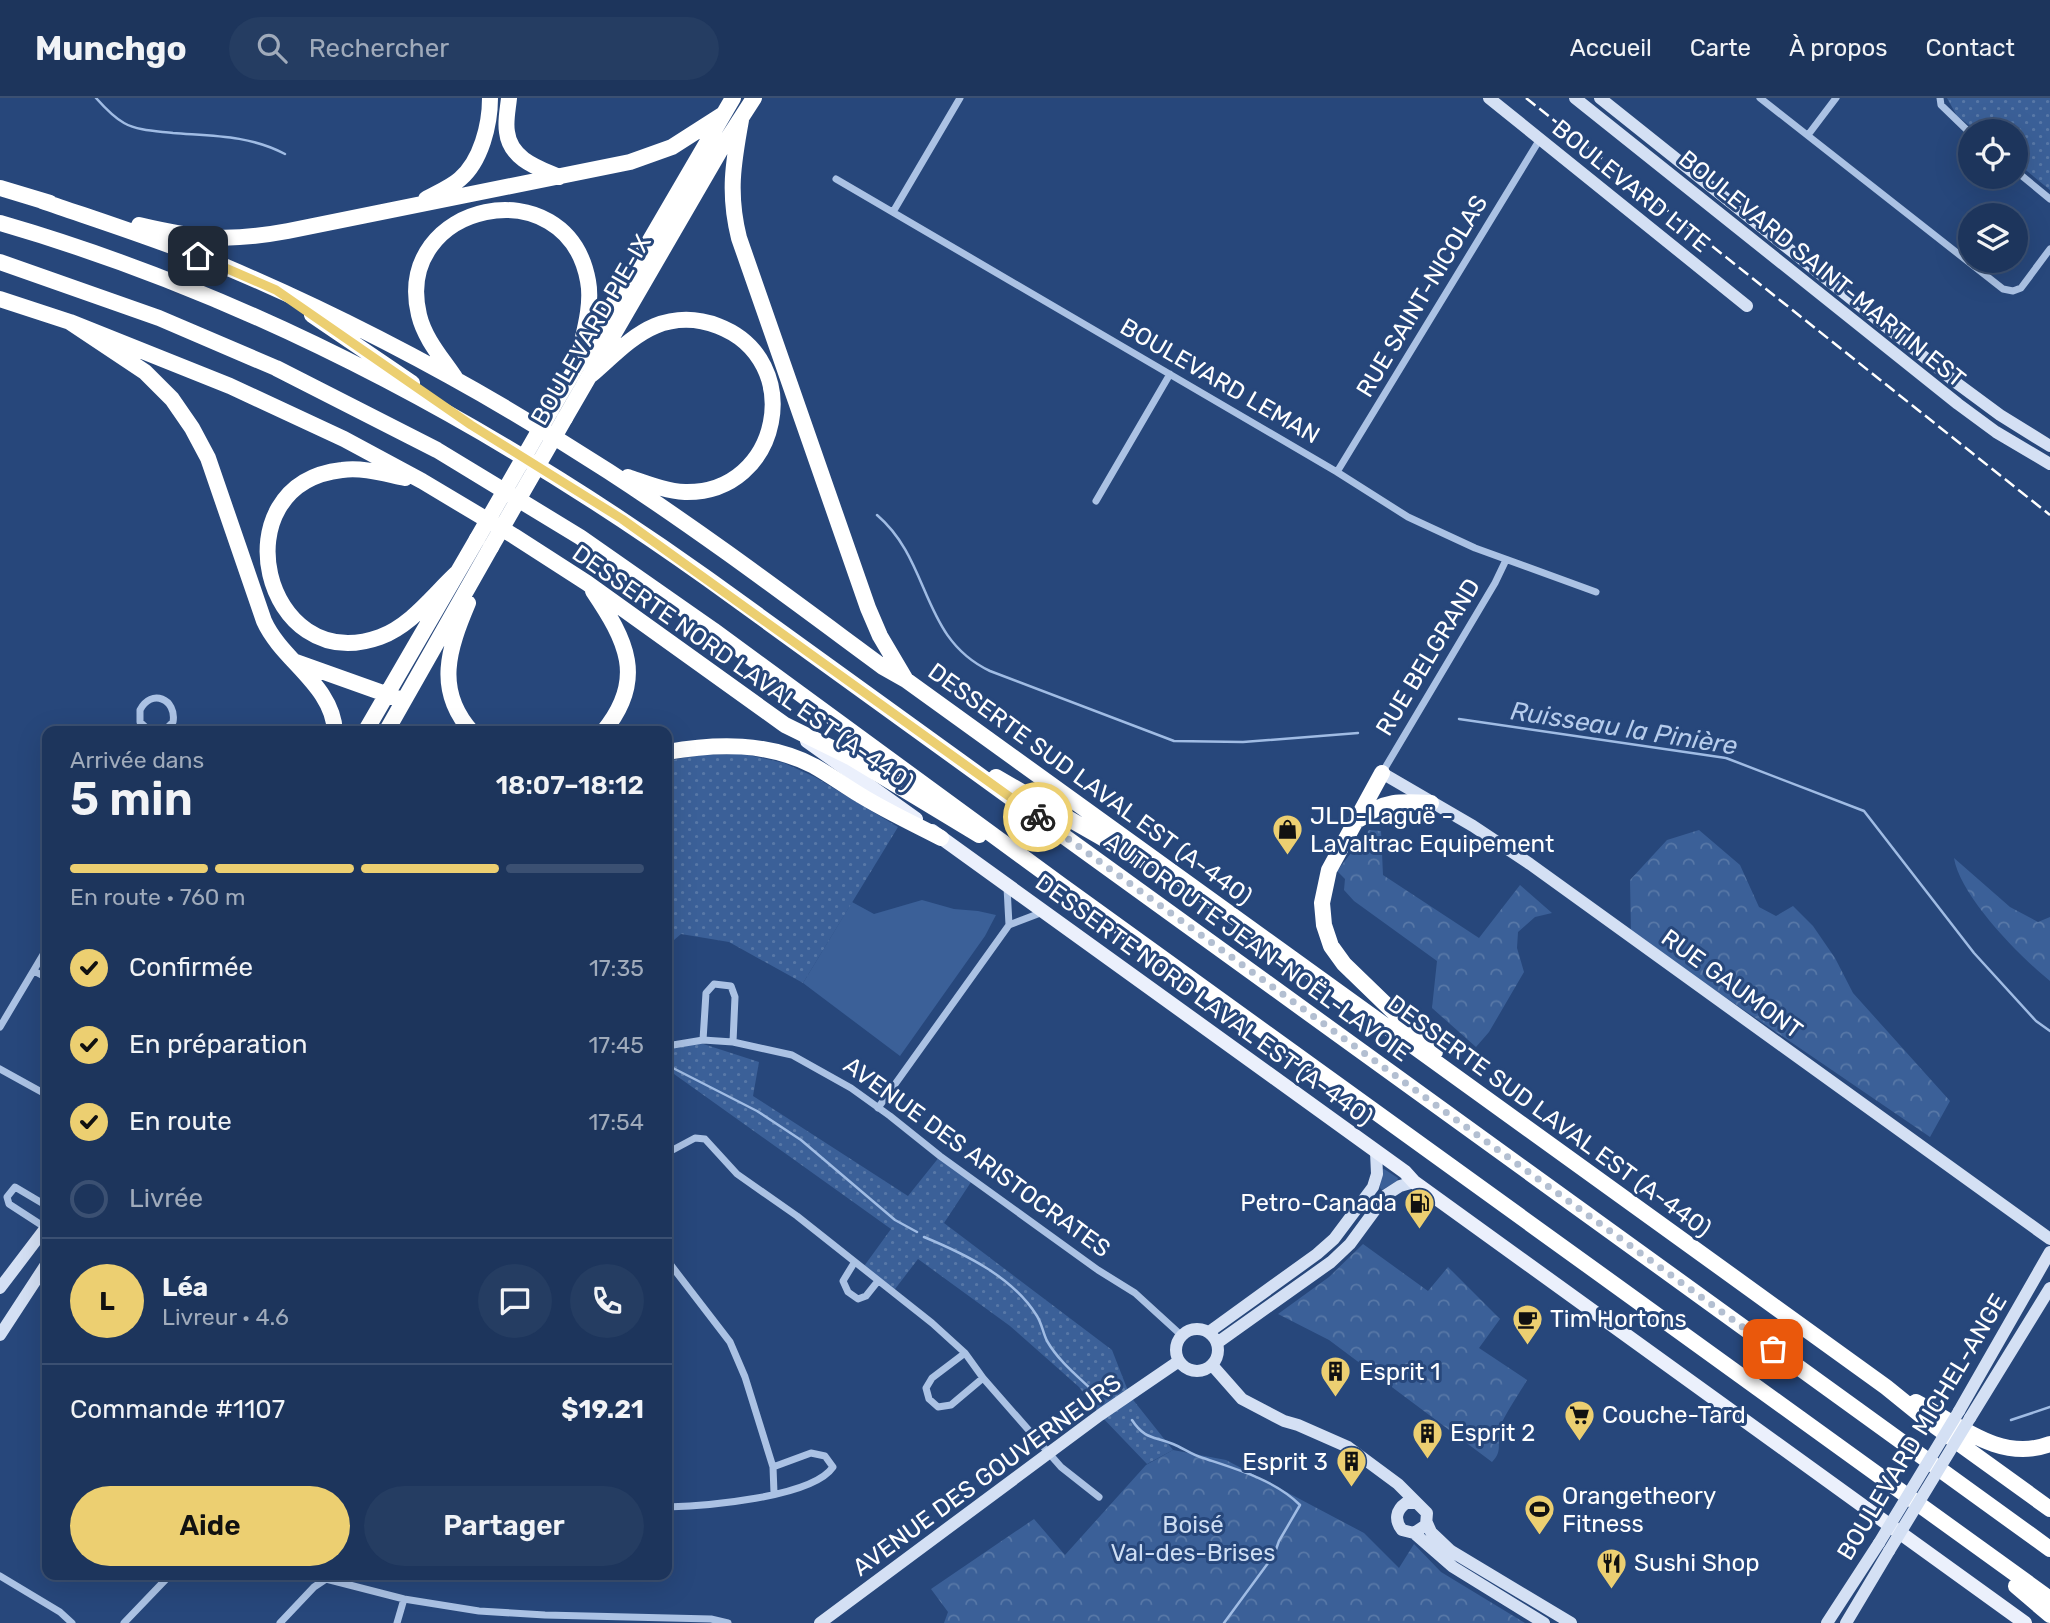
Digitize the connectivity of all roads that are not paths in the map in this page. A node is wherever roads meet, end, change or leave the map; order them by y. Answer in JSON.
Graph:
{"nodes":[{"id":1,"x":490,"y":98,"type":"edge"},
{"id":2,"x":509,"y":98,"type":"edge"},
{"id":3,"x":733,"y":98,"type":"edge"},
{"id":4,"x":754,"y":98,"type":"edge"},
{"id":5,"x":960,"y":98,"type":"edge"},
{"id":6,"x":1489,"y":98,"type":"edge"},
{"id":7,"x":1575,"y":98,"type":"edge"},
{"id":8,"x":1600,"y":98,"type":"edge"},
{"id":9,"x":1760,"y":98,"type":"edge"},
{"id":10,"x":1836,"y":98,"type":"edge"},
{"id":11,"x":1940,"y":98,"type":"edge"},
{"id":12,"x":722,"y":115,"type":"junction"},
{"id":13,"x":741,"y":120,"type":"junction"},
{"id":14,"x":1958,"y":121,"type":"edge"},
{"id":15,"x":1808,"y":135,"type":"junction"},
{"id":16,"x":1540,"y":139,"type":"junction"},
{"id":17,"x":559,"y":177,"type":"junction"},
{"id":18,"x":836,"y":179,"type":"dead end"},
{"id":19,"x":2028,"y":181,"type":"edge"},
{"id":20,"x":0,"y":188,"type":"edge"},
{"id":21,"x":2050,"y":199,"type":"edge"},
{"id":22,"x":42,"y":201,"type":"junction"},
{"id":23,"x":412,"y":206,"type":"junction"},
{"id":24,"x":893,"y":212,"type":"junction"},
{"id":25,"x":0,"y":223,"type":"edge"},
{"id":26,"x":2050,"y":249,"type":"edge"},
{"id":27,"x":0,"y":262,"type":"edge"},
{"id":28,"x":276,"y":290,"type":"junction"},
{"id":29,"x":0,"y":299,"type":"edge"},
{"id":30,"x":1746,"y":306,"type":"dead end"},
{"id":31,"x":70,"y":322,"type":"junction"},
{"id":32,"x":577,"y":365,"type":"junction"},
{"id":33,"x":591,"y":374,"type":"junction"},
{"id":34,"x":1170,"y":374,"type":"junction"},
{"id":35,"x":458,"y":382,"type":"junction"},
{"id":36,"x":558,"y":414,"type":"junction"},
{"id":37,"x":471,"y":425,"type":"junction"},
{"id":38,"x":2050,"y":446,"type":"edge"},
{"id":39,"x":2050,"y":464,"type":"edge"},
{"id":40,"x":607,"y":470,"type":"junction"},
{"id":41,"x":1337,"y":472,"type":"junction"},
{"id":42,"x":422,"y":481,"type":"junction"},
{"id":43,"x":1096,"y":501,"type":"dead end"},
{"id":44,"x":485,"y":547,"type":"junction"},
{"id":45,"x":1506,"y":560,"type":"junction"},
{"id":46,"x":458,"y":572,"type":"junction"},
{"id":47,"x":587,"y":583,"type":"junction"},
{"id":48,"x":1596,"y":592,"type":"dead end"},
{"id":49,"x":294,"y":662,"type":"junction"},
{"id":50,"x":906,"y":680,"type":"junction"},
{"id":51,"x":387,"y":695,"type":"junction"},
{"id":52,"x":403,"y":701,"type":"junction"},
{"id":53,"x":785,"y":725,"type":"junction"},
{"id":54,"x":144,"y":726,"type":"edge"},
{"id":55,"x":169,"y":726,"type":"edge"},
{"id":56,"x":334,"y":726,"type":"edge"},
{"id":57,"x":369,"y":726,"type":"edge"},
{"id":58,"x":389,"y":726,"type":"edge"},
{"id":59,"x":468,"y":726,"type":"edge"},
{"id":60,"x":607,"y":726,"type":"edge"},
{"id":61,"x":932,"y":741,"type":"junction"},
{"id":62,"x":672,"y":751,"type":"edge"},
{"id":63,"x":1382,"y":773,"type":"junction"},
{"id":64,"x":1431,"y":803,"type":"junction"},
{"id":65,"x":1358,"y":821,"type":"junction"},
{"id":66,"x":941,"y":838,"type":"junction"},
{"id":67,"x":1007,"y":885,"type":"junction"},
{"id":68,"x":1061,"y":885,"type":"junction"},
{"id":69,"x":1196,"y":889,"type":"junction"},
{"id":70,"x":1044,"y":912,"type":"junction"},
{"id":71,"x":1009,"y":925,"type":"junction"},
{"id":72,"x":42,"y":957,"type":"edge"},
{"id":73,"x":34,"y":971,"type":"junction"},
{"id":74,"x":42,"y":975,"type":"edge"},
{"id":75,"x":0,"y":1027,"type":"edge"},
{"id":76,"x":704,"y":1040,"type":"junction"},
{"id":77,"x":733,"y":1042,"type":"junction"},
{"id":78,"x":672,"y":1044,"type":"edge"},
{"id":79,"x":0,"y":1069,"type":"edge"},
{"id":80,"x":1466,"y":1084,"type":"junction"},
{"id":81,"x":42,"y":1092,"type":"edge"},
{"id":82,"x":878,"y":1108,"type":"junction"},
{"id":83,"x":672,"y":1150,"type":"edge"},
{"id":84,"x":1376,"y":1152,"type":"junction"},
{"id":85,"x":1414,"y":1182,"type":"junction"},
{"id":86,"x":42,"y":1203,"type":"edge"},
{"id":87,"x":42,"y":1224,"type":"edge"},
{"id":88,"x":42,"y":1233,"type":"edge"},
{"id":89,"x":2050,"y":1239,"type":"edge"},
{"id":90,"x":2050,"y":1252,"type":"edge"},
{"id":91,"x":854,"y":1263,"type":"junction"},
{"id":92,"x":672,"y":1267,"type":"edge"},
{"id":93,"x":42,"y":1271,"type":"edge"},
{"id":94,"x":878,"y":1281,"type":"junction"},
{"id":95,"x":0,"y":1288,"type":"edge"},
{"id":96,"x":2050,"y":1290,"type":"edge"},
{"id":97,"x":0,"y":1335,"type":"edge"},
{"id":98,"x":1181,"y":1335,"type":"junction"},
{"id":99,"x":1213,"y":1337,"type":"junction"},
{"id":100,"x":965,"y":1353,"type":"junction"},
{"id":101,"x":1179,"y":1361,"type":"junction"},
{"id":102,"x":1212,"y":1365,"type":"junction"},
{"id":103,"x":983,"y":1378,"type":"junction"},
{"id":104,"x":1886,"y":1387,"type":"junction"},
{"id":105,"x":1964,"y":1414,"type":"junction"},
{"id":106,"x":2050,"y":1444,"type":"edge"},
{"id":107,"x":1050,"y":1454,"type":"junction"},
{"id":108,"x":773,"y":1466,"type":"junction"},
{"id":109,"x":1388,"y":1479,"type":"junction"},
{"id":110,"x":774,"y":1493,"type":"junction"},
{"id":111,"x":1903,"y":1493,"type":"junction"},
{"id":112,"x":1099,"y":1497,"type":"dead end"},
{"id":113,"x":1417,"y":1503,"type":"junction"},
{"id":114,"x":672,"y":1507,"type":"edge"},
{"id":115,"x":2050,"y":1509,"type":"edge"},
{"id":116,"x":1398,"y":1510,"type":"junction"},
{"id":117,"x":1427,"y":1522,"type":"junction"},
{"id":118,"x":1414,"y":1533,"type":"junction"},
{"id":119,"x":1884,"y":1547,"type":"junction"},
{"id":120,"x":2050,"y":1549,"type":"edge"},
{"id":121,"x":0,"y":1576,"type":"edge"},
{"id":122,"x":165,"y":1580,"type":"edge"},
{"id":123,"x":324,"y":1580,"type":"edge"},
{"id":124,"x":330,"y":1580,"type":"edge"},
{"id":125,"x":404,"y":1599,"type":"junction"},
{"id":126,"x":2050,"y":1599,"type":"edge"},
{"id":127,"x":2050,"y":1615,"type":"edge"},
{"id":128,"x":2021,"y":1621,"type":"edge"},
{"id":129,"x":72,"y":1623,"type":"edge"},
{"id":130,"x":124,"y":1623,"type":"edge"},
{"id":131,"x":280,"y":1623,"type":"edge"},
{"id":132,"x":397,"y":1623,"type":"edge"},
{"id":133,"x":728,"y":1623,"type":"edge"},
{"id":134,"x":820,"y":1623,"type":"edge"},
{"id":135,"x":1544,"y":1623,"type":"edge"},
{"id":136,"x":1571,"y":1623,"type":"edge"},
{"id":137,"x":1827,"y":1623,"type":"edge"},
{"id":138,"x":1846,"y":1623,"type":"edge"}],
"edges":[{"from":1,"to":23,"type":"highway"},
{"from":2,"to":17,"type":"highway"},
{"from":3,"to":12,"type":"highway","name":"BOULEVARD PIE-IX"},
{"from":4,"to":13,"type":"highway","name":"BOULEVARD PIE-IX"},
{"from":5,"to":24,"type":"street"},
{"from":6,"to":16,"type":"street","name":"BOULEVARD LITE"},
{"from":7,"to":39,"type":"street","name":"BOULEVARD SAINT-MARTIN EST"},
{"from":8,"to":38,"type":"street","name":"BOULEVARD SAINT-MARTIN EST"},
{"from":9,"to":15,"type":"street"},
{"from":10,"to":15,"type":"street"},
{"from":11,"to":14,"type":"street"},
{"from":12,"to":17,"type":"highway"},
{"from":12,"to":32,"type":"highway","name":"BOULEVARD PIE-IX"},
{"from":13,"to":33,"type":"highway","name":"BOULEVARD PIE-IX"},
{"from":13,"to":50,"type":"highway"},
{"from":15,"to":26,"type":"street"},
{"from":16,"to":30,"type":"street","name":"BOULEVARD LITE"},
{"from":16,"to":41,"type":"street","name":"RUE SAINT-NICOLAS"},
{"from":17,"to":23,"type":"highway"},
{"from":18,"to":24,"type":"street","name":"BOULEVARD LEMAN"},
{"from":19,"to":21,"type":"street"},
{"from":20,"to":22,"type":"highway"},
{"from":22,"to":23,"type":"highway"},
{"from":22,"to":28,"type":"highway","name":"DESSERTE SUD LAVAL EST (A-440)"},
{"from":24,"to":34,"type":"street","name":"BOULEVARD LEMAN"},
{"from":25,"to":37,"type":"highway","name":"AUTOROUTE JEAN-NOËL-LAVOIE"},
{"from":27,"to":68,"type":"highway"},
{"from":28,"to":35,"type":"highway","name":"DESSERTE SUD LAVAL EST (A-440)"},
{"from":28,"to":37,"type":"highway"},
{"from":29,"to":31,"type":"highway"},
{"from":31,"to":42,"type":"highway","name":"DESSERTE NORD LAVAL EST (A-440)"},
{"from":31,"to":49,"type":"highway"},
{"from":32,"to":35,"type":"highway"},
{"from":32,"to":36,"type":"highway","name":"BOULEVARD PIE-IX"},
{"from":33,"to":36,"type":"highway","name":"BOULEVARD PIE-IX"},
{"from":33,"to":40,"type":"highway"},
{"from":34,"to":41,"type":"street","name":"BOULEVARD LEMAN"},
{"from":34,"to":43,"type":"street"},
{"from":35,"to":40,"type":"highway","name":"DESSERTE SUD LAVAL EST (A-440)"},
{"from":36,"to":44,"type":"highway","name":"BOULEVARD PIE-IX","bridge":true},
{"from":37,"to":61,"type":"highway","name":"AUTOROUTE JEAN-NOËL-LAVOIE"},
{"from":40,"to":50,"type":"highway","name":"DESSERTE SUD LAVAL EST (A-440)"},
{"from":41,"to":45,"type":"street","name":"BOULEVARD LEMAN"},
{"from":42,"to":46,"type":"highway"},
{"from":42,"to":47,"type":"highway","name":"DESSERTE NORD LAVAL EST (A-440)"},
{"from":44,"to":46,"type":"highway","name":"BOULEVARD PIE-IX"},
{"from":44,"to":52,"type":"highway","name":"BOULEVARD PIE-IX"},
{"from":44,"to":59,"type":"highway"},
{"from":45,"to":48,"type":"street","name":"BOULEVARD LEMAN"},
{"from":45,"to":63,"type":"street","name":"RUE BELGRAND"},
{"from":46,"to":51,"type":"highway","name":"BOULEVARD PIE-IX"},
{"from":47,"to":53,"type":"highway","name":"DESSERTE NORD LAVAL EST (A-440)"},
{"from":47,"to":60,"type":"highway"},
{"from":49,"to":51,"type":"highway"},
{"from":49,"to":56,"type":"highway"},
{"from":50,"to":69,"type":"highway","name":"DESSERTE SUD LAVAL EST (A-440)"},
{"from":51,"to":52,"type":"highway"},
{"from":51,"to":57,"type":"highway","name":"BOULEVARD PIE-IX"},
{"from":52,"to":58,"type":"highway","name":"BOULEVARD PIE-IX"},
{"from":53,"to":66,"type":"main road","name":"DESSERTE NORD LAVAL EST (A-440)"},
{"from":53,"to":68,"type":"highway"},
{"from":54,"to":55,"type":"street"},
{"from":61,"to":69,"type":"highway"},
{"from":61,"to":120,"type":"highway","name":"AUTOROUTE JEAN-NOËL-LAVOIE"},
{"from":62,"to":66,"type":"highway"},
{"from":63,"to":64,"type":"street","name":"RUE GAUMONT"},
{"from":63,"to":65,"type":"highway"},
{"from":64,"to":65,"type":"highway"},
{"from":64,"to":89,"type":"street","name":"RUE GAUMONT"},
{"from":65,"to":80,"type":"highway"},
{"from":66,"to":67,"type":"main road","name":"DESSERTE NORD LAVAL EST (A-440)"},
{"from":67,"to":70,"type":"main road","name":"DESSERTE NORD LAVAL EST (A-440)"},
{"from":67,"to":71,"type":"street"},
{"from":68,"to":111,"type":"highway"},
{"from":69,"to":80,"type":"highway","name":"DESSERTE SUD LAVAL EST (A-440)"},
{"from":70,"to":71,"type":"street"},
{"from":70,"to":84,"type":"main road","name":"DESSERTE NORD LAVAL EST (A-440)"},
{"from":71,"to":82,"type":"street"},
{"from":72,"to":73,"type":"street"},
{"from":73,"to":74,"type":"street"},
{"from":73,"to":75,"type":"street"},
{"from":76,"to":77,"type":"street","name":"AVENUE DES ARISTOCRATES"},
{"from":76,"to":77,"type":"street"},
{"from":76,"to":78,"type":"street","name":"AVENUE DES ARISTOCRATES"},
{"from":77,"to":82,"type":"street","name":"AVENUE DES ARISTOCRATES"},
{"from":79,"to":81,"type":"street"},
{"from":80,"to":104,"type":"highway","name":"DESSERTE SUD LAVAL EST (A-440)"},
{"from":82,"to":98,"type":"street","name":"AVENUE DES ARISTOCRATES"},
{"from":83,"to":91,"type":"street"},
{"from":84,"to":85,"type":"main road","name":"DESSERTE NORD LAVAL EST (A-440)"},
{"from":84,"to":99,"type":"street"},
{"from":85,"to":99,"type":"street"},
{"from":85,"to":128,"type":"main road","name":"DESSERTE NORD LAVAL EST (A-440)"},
{"from":86,"to":87,"type":"street"},
{"from":88,"to":95,"type":"street"},
{"from":90,"to":105,"type":"street","name":"BOULEVARD MICHEL-ANGE"},
{"from":91,"to":94,"type":"street"},
{"from":91,"to":94,"type":"street"},
{"from":92,"to":108,"type":"street"},
{"from":93,"to":97,"type":"street"},
{"from":94,"to":100,"type":"street"},
{"from":96,"to":105,"type":"street","name":"BOULEVARD MICHEL-ANGE"},
{"from":98,"to":99,"type":"street"},
{"from":98,"to":101,"type":"street"},
{"from":99,"to":102,"type":"street"},
{"from":100,"to":103,"type":"street"},
{"from":100,"to":103,"type":"street"},
{"from":101,"to":102,"type":"street"},
{"from":101,"to":107,"type":"street","name":"AVENUE DES GOUVERNEURS"},
{"from":102,"to":109,"type":"street"},
{"from":103,"to":107,"type":"street"},
{"from":104,"to":106,"type":"highway"},
{"from":104,"to":115,"type":"highway","name":"DESSERTE SUD LAVAL EST (A-440)"},
{"from":105,"to":119,"type":"street","name":"BOULEVARD MICHEL-ANGE","bridge":true},
{"from":107,"to":112,"type":"street"},
{"from":107,"to":134,"type":"street","name":"AVENUE DES GOUVERNEURS"},
{"from":108,"to":110,"type":"street"},
{"from":108,"to":110,"type":"street"},
{"from":109,"to":113,"type":"street"},
{"from":109,"to":116,"type":"street"},
{"from":110,"to":114,"type":"street"},
{"from":111,"to":126,"type":"highway"},
{"from":111,"to":127,"type":"highway"},
{"from":113,"to":116,"type":"street"},
{"from":113,"to":117,"type":"street"},
{"from":116,"to":118,"type":"street"},
{"from":117,"to":118,"type":"street"},
{"from":117,"to":136,"type":"street"},
{"from":118,"to":135,"type":"street"},
{"from":119,"to":137,"type":"street","name":"BOULEVARD MICHEL-ANGE"},
{"from":119,"to":138,"type":"street","name":"BOULEVARD MICHEL-ANGE"},
{"from":121,"to":129,"type":"street"},
{"from":122,"to":130,"type":"street"},
{"from":123,"to":131,"type":"street"},
{"from":124,"to":125,"type":"street"},
{"from":125,"to":132,"type":"street"},
{"from":125,"to":133,"type":"street"}]}
